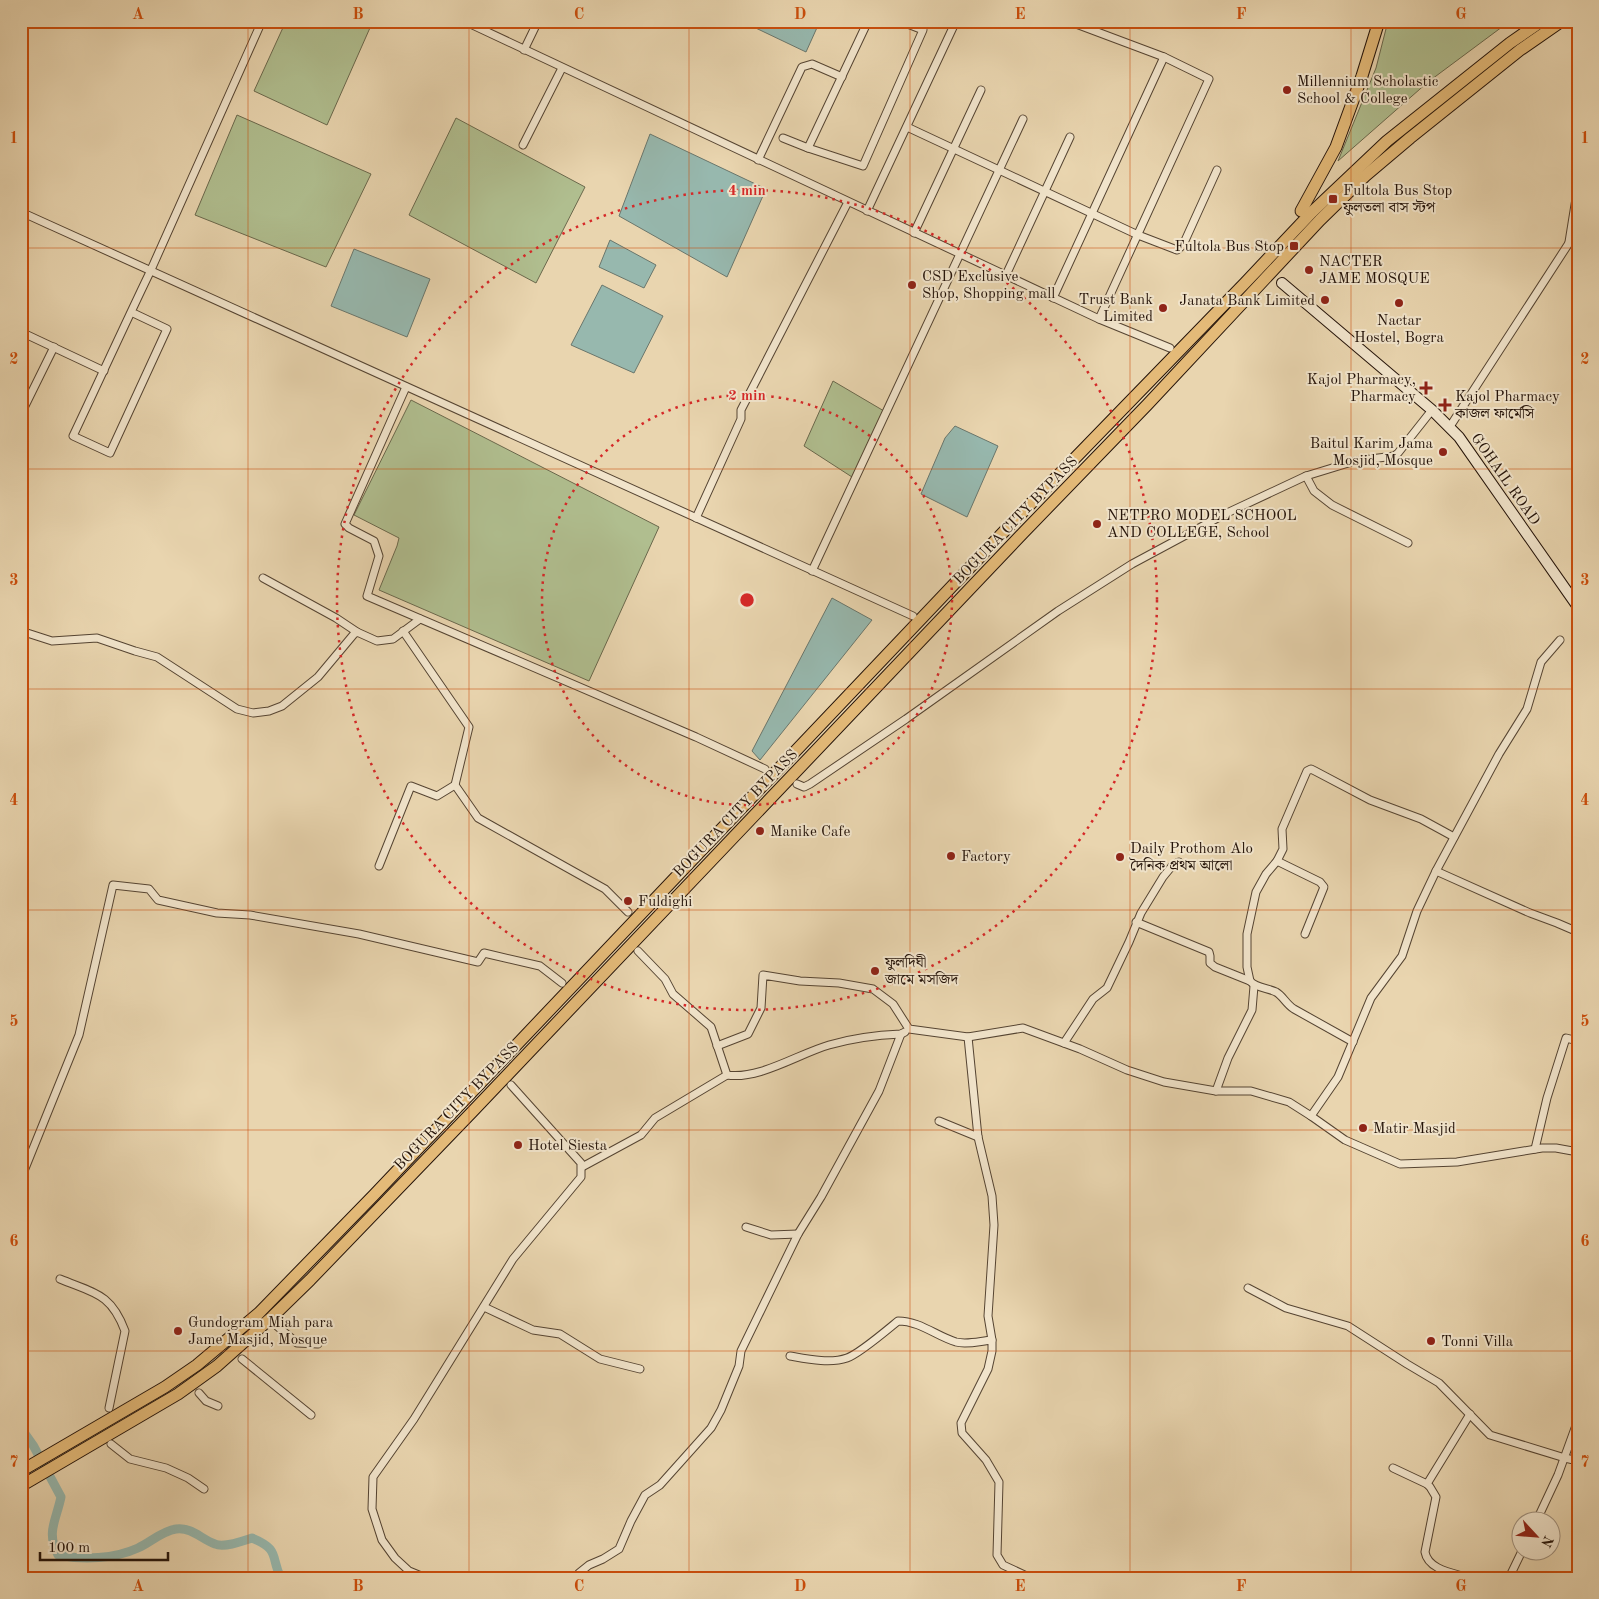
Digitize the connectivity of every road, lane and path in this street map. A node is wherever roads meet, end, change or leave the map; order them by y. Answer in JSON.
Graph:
{"nodes":[{"id":1,"x":262,"y":21,"type":"edge"},
{"id":2,"x":464,"y":21,"type":"edge"},
{"id":3,"x":538,"y":21,"type":"edge"},
{"id":4,"x":868,"y":21,"type":"edge"},
{"id":5,"x":900,"y":21,"type":"edge"},
{"id":6,"x":956,"y":21,"type":"edge"},
{"id":7,"x":1068,"y":21,"type":"edge"},
{"id":8,"x":1378,"y":21,"type":"edge"},
{"id":9,"x":1542,"y":21,"type":"edge"},
{"id":10,"x":1562,"y":21,"type":"edge"},
{"id":11,"x":524,"y":50,"type":"junction"},
{"id":12,"x":1164,"y":57,"type":"junction"},
{"id":13,"x":562,"y":68,"type":"junction"},
{"id":14,"x":842,"y":77,"type":"junction"},
{"id":15,"x":981,"y":90,"type":"dead end"},
{"id":16,"x":1023,"y":119,"type":"dead end"},
{"id":17,"x":907,"y":126,"type":"junction"},
{"id":18,"x":1070,"y":137,"type":"dead end"},
{"id":19,"x":784,"y":138,"type":"dead end"},
{"id":20,"x":523,"y":145,"type":"dead end"},
{"id":21,"x":808,"y":148,"type":"junction"},
{"id":22,"x":953,"y":149,"type":"junction"},
{"id":23,"x":758,"y":160,"type":"junction"},
{"id":24,"x":999,"y":170,"type":"junction"},
{"id":25,"x":1217,"y":170,"type":"dead end"},
{"id":26,"x":1578,"y":186,"type":"edge"},
{"id":27,"x":1045,"y":191,"type":"junction"},
{"id":28,"x":848,"y":202,"type":"junction"},
{"id":29,"x":867,"y":211,"type":"junction"},
{"id":30,"x":1301,"y":211,"type":"dead end"},
{"id":31,"x":21,"y":212,"type":"edge"},
{"id":32,"x":1092,"y":213,"type":"junction"},
{"id":33,"x":914,"y":233,"type":"junction"},
{"id":34,"x":1578,"y":233,"type":"edge"},
{"id":35,"x":1138,"y":235,"type":"junction"},
{"id":36,"x":1569,"y":243,"type":"junction"},
{"id":37,"x":960,"y":254,"type":"junction"},
{"id":38,"x":150,"y":272,"type":"junction"},
{"id":39,"x":1006,"y":275,"type":"junction"},
{"id":40,"x":1282,"y":283,"type":"dead end"},
{"id":41,"x":1249,"y":287,"type":"junction"},
{"id":42,"x":1053,"y":298,"type":"junction"},
{"id":43,"x":131,"y":312,"type":"junction"},
{"id":44,"x":1099,"y":319,"type":"junction"},
{"id":45,"x":21,"y":332,"type":"edge"},
{"id":46,"x":54,"y":348,"type":"junction"},
{"id":47,"x":1170,"y":348,"type":"dead end"},
{"id":48,"x":104,"y":371,"type":"junction"},
{"id":49,"x":406,"y":387,"type":"junction"},
{"id":50,"x":1432,"y":410,"type":"junction"},
{"id":51,"x":21,"y":414,"type":"edge"},
{"id":52,"x":1449,"y":428,"type":"junction"},
{"id":53,"x":1306,"y":476,"type":"junction"},
{"id":54,"x":696,"y":518,"type":"junction"},
{"id":55,"x":1408,"y":543,"type":"dead end"},
{"id":56,"x":812,"y":571,"type":"junction"},
{"id":57,"x":263,"y":578,"type":"dead end"},
{"id":58,"x":1578,"y":607,"type":"edge"},
{"id":59,"x":913,"y":616,"type":"dead end"},
{"id":60,"x":420,"y":619,"type":"junction"},
{"id":61,"x":21,"y":631,"type":"edge"},
{"id":62,"x":358,"y":632,"type":"junction"},
{"id":63,"x":403,"y":632,"type":"junction"},
{"id":64,"x":1560,"y":640,"type":"dead end"},
{"id":65,"x":765,"y":769,"type":"dead end"},
{"id":66,"x":796,"y":784,"type":"dead end"},
{"id":67,"x":455,"y":785,"type":"junction"},
{"id":68,"x":1454,"y":836,"type":"junction"},
{"id":69,"x":1277,"y":861,"type":"junction"},
{"id":70,"x":1179,"y":862,"type":"dead end"},
{"id":71,"x":379,"y":866,"type":"dead end"},
{"id":72,"x":1436,"y":871,"type":"junction"},
{"id":73,"x":628,"y":912,"type":"dead end"},
{"id":74,"x":1136,"y":922,"type":"junction"},
{"id":75,"x":1578,"y":932,"type":"edge"},
{"id":76,"x":1305,"y":934,"type":"dead end"},
{"id":77,"x":638,"y":951,"type":"dead end"},
{"id":78,"x":562,"y":983,"type":"dead end"},
{"id":79,"x":1252,"y":984,"type":"junction"},
{"id":80,"x":909,"y":1029,"type":"junction"},
{"id":81,"x":901,"y":1034,"type":"junction"},
{"id":82,"x":968,"y":1037,"type":"junction"},
{"id":83,"x":1578,"y":1041,"type":"edge"},
{"id":84,"x":1353,"y":1042,"type":"junction"},
{"id":85,"x":1064,"y":1043,"type":"junction"},
{"id":86,"x":717,"y":1046,"type":"junction"},
{"id":87,"x":727,"y":1075,"type":"junction"},
{"id":88,"x":512,"y":1085,"type":"dead end"},
{"id":89,"x":1216,"y":1091,"type":"junction"},
{"id":90,"x":1311,"y":1116,"type":"junction"},
{"id":91,"x":939,"y":1121,"type":"dead end"},
{"id":92,"x":978,"y":1136,"type":"junction"},
{"id":93,"x":1535,"y":1149,"type":"junction"},
{"id":94,"x":1578,"y":1152,"type":"edge"},
{"id":95,"x":582,"y":1168,"type":"junction"},
{"id":96,"x":24,"y":1171,"type":"dead end"},
{"id":97,"x":746,"y":1227,"type":"dead end"},
{"id":98,"x":798,"y":1234,"type":"junction"},
{"id":99,"x":60,"y":1279,"type":"dead end"},
{"id":100,"x":1248,"y":1288,"type":"dead end"},
{"id":101,"x":484,"y":1307,"type":"junction"},
{"id":102,"x":277,"y":1326,"type":"dead end"},
{"id":103,"x":992,"y":1340,"type":"junction"},
{"id":104,"x":318,"y":1344,"type":"dead end"},
{"id":105,"x":790,"y":1356,"type":"dead end"},
{"id":106,"x":242,"y":1359,"type":"dead end"},
{"id":107,"x":640,"y":1369,"type":"dead end"},
{"id":108,"x":199,"y":1393,"type":"dead end"},
{"id":109,"x":218,"y":1406,"type":"dead end"},
{"id":110,"x":109,"y":1408,"type":"dead end"},
{"id":111,"x":1470,"y":1414,"type":"junction"},
{"id":112,"x":311,"y":1415,"type":"dead end"},
{"id":113,"x":1578,"y":1420,"type":"edge"},
{"id":114,"x":111,"y":1444,"type":"dead end"},
{"id":115,"x":1564,"y":1458,"type":"junction"},
{"id":116,"x":1578,"y":1461,"type":"edge"},
{"id":117,"x":26,"y":1468,"type":"edge"},
{"id":118,"x":1393,"y":1468,"type":"dead end"},
{"id":119,"x":1427,"y":1484,"type":"junction"},
{"id":120,"x":21,"y":1486,"type":"edge"},
{"id":121,"x":204,"y":1490,"type":"dead end"},
{"id":122,"x":1540,"y":1512,"type":"edge"},
{"id":123,"x":1517,"y":1562,"type":"edge"},
{"id":124,"x":426,"y":1578,"type":"edge"},
{"id":125,"x":577,"y":1578,"type":"edge"},
{"id":126,"x":1030,"y":1578,"type":"edge"},
{"id":127,"x":1469,"y":1578,"type":"edge"},
{"id":128,"x":1509,"y":1578,"type":"edge"}],
"edges":[{"from":1,"to":38,"type":"street"},
{"from":2,"to":11,"type":"street"},
{"from":3,"to":11,"type":"street"},
{"from":4,"to":14,"type":"street"},
{"from":5,"to":21,"type":"street"},
{"from":6,"to":17,"type":"street"},
{"from":7,"to":12,"type":"street"},
{"from":8,"to":30,"type":"highway"},
{"from":9,"to":41,"type":"highway"},
{"from":10,"to":41,"type":"highway"},
{"from":11,"to":13,"type":"street"},
{"from":12,"to":32,"type":"street"},
{"from":12,"to":35,"type":"street"},
{"from":13,"to":20,"type":"street"},
{"from":13,"to":23,"type":"street"},
{"from":14,"to":21,"type":"street"},
{"from":14,"to":23,"type":"street"},
{"from":15,"to":22,"type":"street"},
{"from":16,"to":24,"type":"street"},
{"from":17,"to":22,"type":"street"},
{"from":17,"to":29,"type":"street"},
{"from":18,"to":27,"type":"street"},
{"from":19,"to":21,"type":"street"},
{"from":22,"to":24,"type":"street"},
{"from":22,"to":33,"type":"street"},
{"from":23,"to":28,"type":"street"},
{"from":24,"to":27,"type":"street"},
{"from":24,"to":37,"type":"street"},
{"from":25,"to":35,"type":"street"},
{"from":26,"to":36,"type":"street"},
{"from":27,"to":32,"type":"street"},
{"from":27,"to":39,"type":"street"},
{"from":28,"to":29,"type":"street"},
{"from":28,"to":54,"type":"street"},
{"from":29,"to":33,"type":"street"},
{"from":31,"to":38,"type":"street"},
{"from":32,"to":35,"type":"street"},
{"from":32,"to":42,"type":"street"},
{"from":33,"to":37,"type":"street"},
{"from":34,"to":36,"type":"street"},
{"from":35,"to":44,"type":"street"},
{"from":36,"to":52,"type":"street"},
{"from":37,"to":39,"type":"street"},
{"from":37,"to":56,"type":"street"},
{"from":38,"to":43,"type":"street"},
{"from":38,"to":49,"type":"street"},
{"from":39,"to":42,"type":"street"},
{"from":40,"to":50,"type":"main road","name":"GOHAIL ROAD"},
{"from":41,"to":117,"type":"highway","name":"BOGURA CITY BYPASS"},
{"from":41,"to":120,"type":"highway","name":"BOGURA CITY BYPASS"},
{"from":42,"to":44,"type":"street"},
{"from":43,"to":48,"type":"street"},
{"from":43,"to":48,"type":"street"},
{"from":44,"to":47,"type":"street"},
{"from":45,"to":46,"type":"street"},
{"from":46,"to":48,"type":"street"},
{"from":46,"to":51,"type":"street"},
{"from":49,"to":54,"type":"street"},
{"from":49,"to":60,"type":"street"},
{"from":50,"to":52,"type":"main road","name":"GOHAIL ROAD"},
{"from":50,"to":53,"type":"street"},
{"from":52,"to":58,"type":"main road","name":"GOHAIL ROAD"},
{"from":53,"to":55,"type":"street"},
{"from":53,"to":66,"type":"street"},
{"from":54,"to":56,"type":"street"},
{"from":56,"to":59,"type":"street"},
{"from":57,"to":62,"type":"street"},
{"from":60,"to":63,"type":"street"},
{"from":60,"to":65,"type":"street"},
{"from":61,"to":62,"type":"street"},
{"from":62,"to":63,"type":"street"},
{"from":63,"to":67,"type":"street"},
{"from":64,"to":68,"type":"street"},
{"from":67,"to":71,"type":"street"},
{"from":67,"to":73,"type":"street"},
{"from":68,"to":69,"type":"street"},
{"from":68,"to":72,"type":"street"},
{"from":69,"to":76,"type":"street"},
{"from":69,"to":79,"type":"street"},
{"from":70,"to":74,"type":"street"},
{"from":72,"to":75,"type":"street"},
{"from":72,"to":84,"type":"street"},
{"from":74,"to":79,"type":"street"},
{"from":74,"to":85,"type":"street"},
{"from":77,"to":86,"type":"street"},
{"from":78,"to":96,"type":"street"},
{"from":79,"to":84,"type":"street"},
{"from":79,"to":89,"type":"street"},
{"from":80,"to":81,"type":"street"},
{"from":80,"to":82,"type":"street"},
{"from":80,"to":86,"type":"street"},
{"from":81,"to":87,"type":"street"},
{"from":81,"to":98,"type":"street"},
{"from":82,"to":85,"type":"street"},
{"from":82,"to":92,"type":"street"},
{"from":83,"to":93,"type":"street"},
{"from":84,"to":90,"type":"street"},
{"from":85,"to":89,"type":"street"},
{"from":86,"to":87,"type":"street"},
{"from":87,"to":95,"type":"street"},
{"from":88,"to":95,"type":"street"},
{"from":89,"to":90,"type":"street"},
{"from":90,"to":93,"type":"street"},
{"from":91,"to":92,"type":"street"},
{"from":92,"to":103,"type":"street"},
{"from":93,"to":94,"type":"street"},
{"from":95,"to":101,"type":"street"},
{"from":97,"to":98,"type":"street"},
{"from":98,"to":125,"type":"street"},
{"from":99,"to":110,"type":"street"},
{"from":100,"to":111,"type":"street"},
{"from":101,"to":107,"type":"street"},
{"from":101,"to":124,"type":"street"},
{"from":102,"to":104,"type":"street"},
{"from":103,"to":105,"type":"street"},
{"from":103,"to":126,"type":"street"},
{"from":106,"to":112,"type":"street"},
{"from":108,"to":109,"type":"street"},
{"from":111,"to":115,"type":"street"},
{"from":111,"to":119,"type":"street"},
{"from":113,"to":115,"type":"street"},
{"from":114,"to":121,"type":"street"},
{"from":115,"to":116,"type":"street"},
{"from":115,"to":122,"type":"street"},
{"from":118,"to":119,"type":"street"},
{"from":119,"to":127,"type":"street"},
{"from":123,"to":128,"type":"street"}]}
